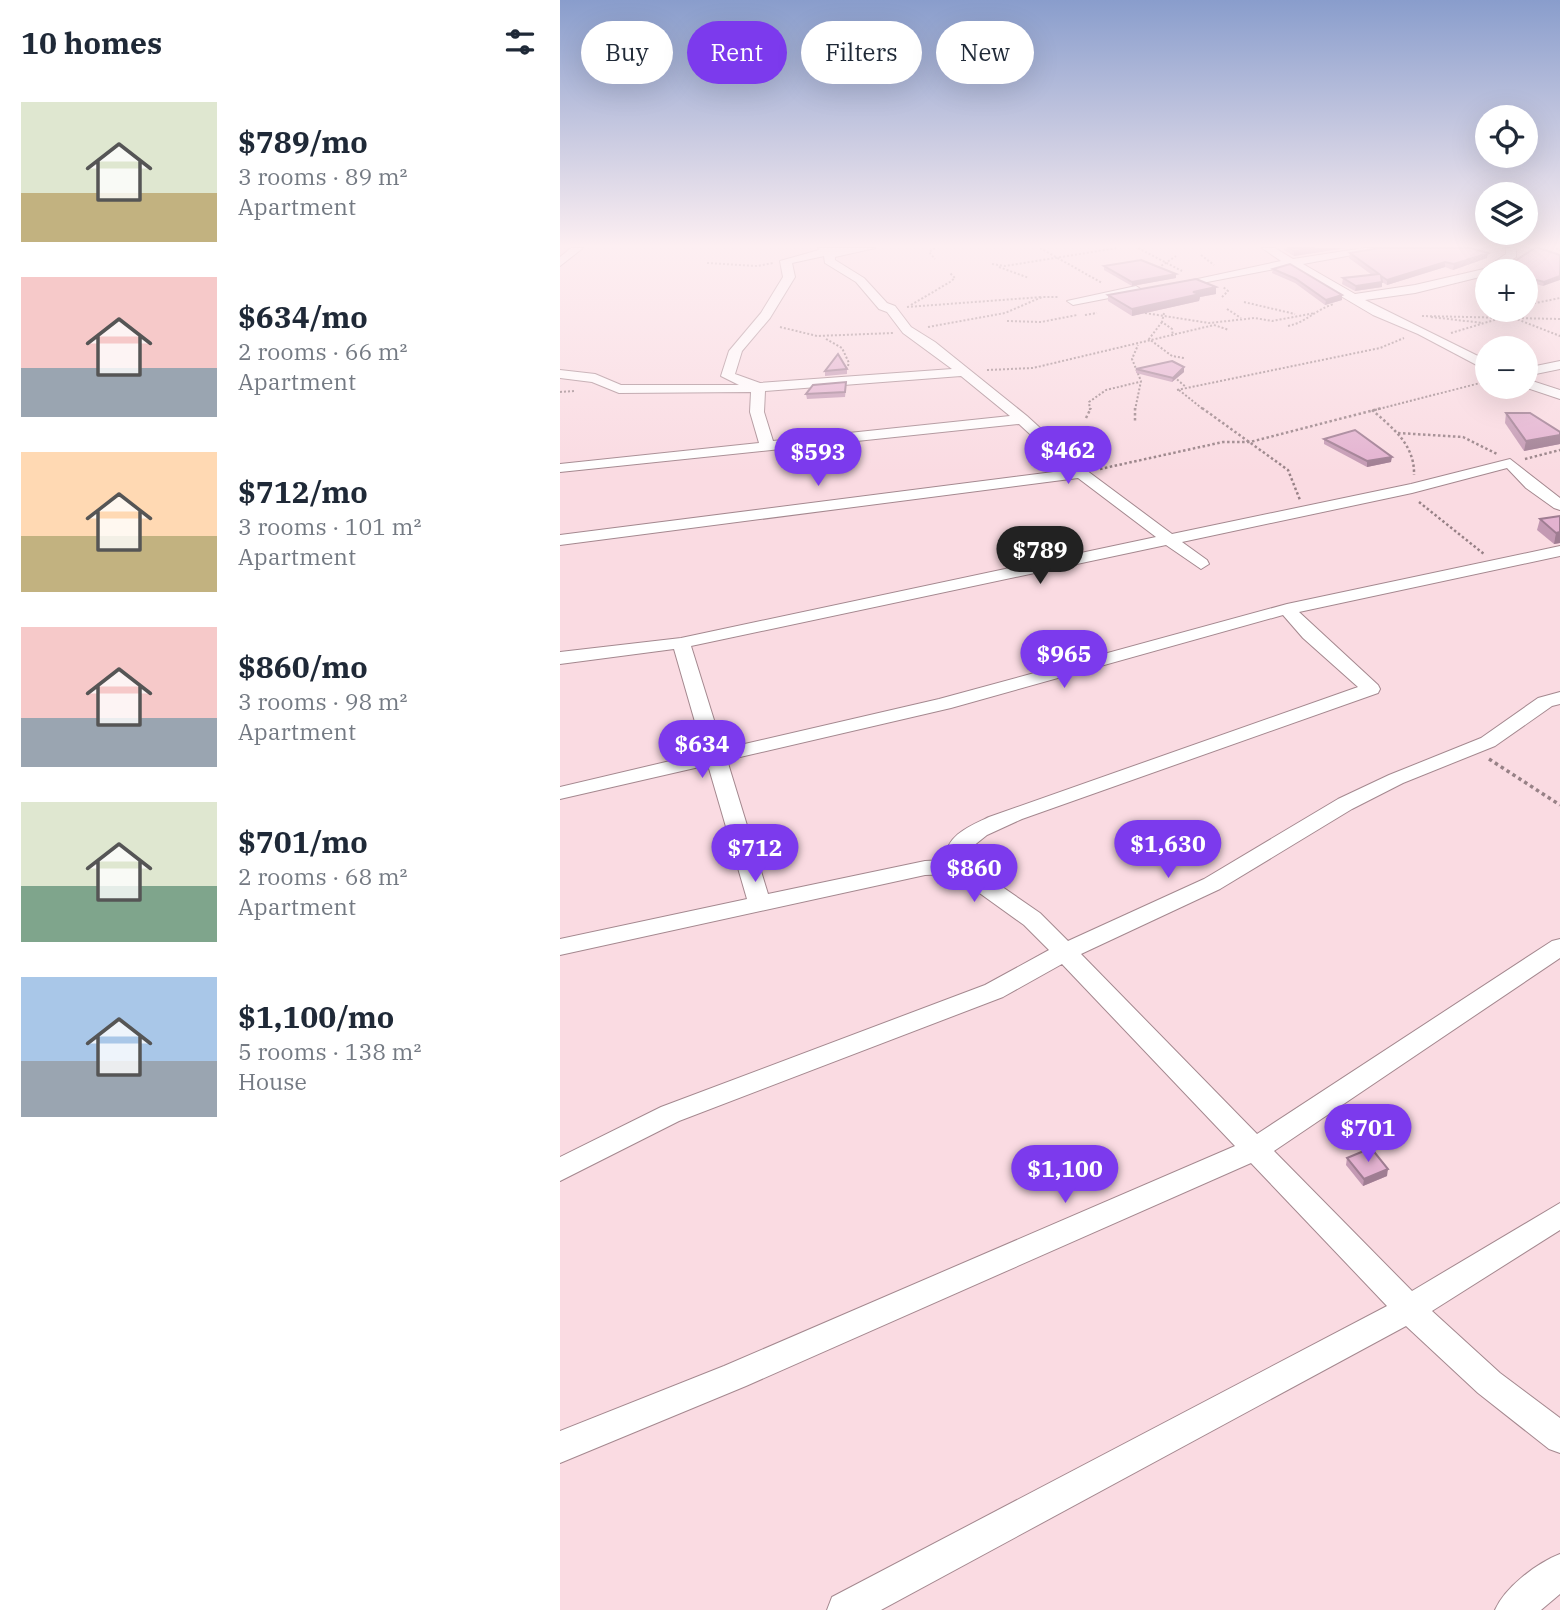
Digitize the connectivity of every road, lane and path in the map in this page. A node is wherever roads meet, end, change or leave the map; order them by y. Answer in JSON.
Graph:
{"nodes":[{"id":1,"x":758,"y":323,"type":"edge"},
{"id":2,"x":902,"y":323,"type":"edge"},
{"id":3,"x":948,"y":323,"type":"edge"},
{"id":4,"x":1161,"y":323,"type":"edge"},
{"id":5,"x":1164,"y":323,"type":"edge"},
{"id":6,"x":1209,"y":323,"type":"edge"},
{"id":7,"x":1303,"y":323,"type":"edge"},
{"id":8,"x":1404,"y":323,"type":"edge"},
{"id":9,"x":1483,"y":323,"type":"edge"},
{"id":10,"x":1527,"y":323,"type":"edge"},
{"id":11,"x":1214,"y":325,"type":"junction"},
{"id":12,"x":1288,"y":326,"type":"dead end"},
{"id":13,"x":780,"y":327,"type":"dead end"},
{"id":14,"x":907,"y":330,"type":"junction"},
{"id":15,"x":1228,"y":330,"type":"dead end"},
{"id":16,"x":1422,"y":331,"type":"junction"},
{"id":17,"x":817,"y":336,"type":"junction"},
{"id":18,"x":1560,"y":336,"type":"edge"},
{"id":19,"x":1171,"y":337,"type":"junction"},
{"id":20,"x":1435,"y":338,"type":"junction"},
{"id":21,"x":1153,"y":341,"type":"junction"},
{"id":22,"x":1138,"y":345,"type":"junction"},
{"id":23,"x":1172,"y":356,"type":"junction"},
{"id":24,"x":1184,"y":358,"type":"dead end"},
{"id":25,"x":1475,"y":360,"type":"edge"},
{"id":26,"x":1173,"y":362,"type":"edge"},
{"id":27,"x":1560,"y":365,"type":"edge"},
{"id":28,"x":1538,"y":370,"type":"edge"},
{"id":29,"x":963,"y":372,"type":"junction"},
{"id":30,"x":1171,"y":372,"type":"edge"},
{"id":31,"x":560,"y":374,"type":"edge"},
{"id":32,"x":863,"y":381,"type":"junction"},
{"id":33,"x":1141,"y":381,"type":"junction"},
{"id":34,"x":1475,"y":384,"type":"edge"},
{"id":35,"x":758,"y":387,"type":"junction"},
{"id":36,"x":1538,"y":388,"type":"edge"},
{"id":37,"x":1177,"y":390,"type":"junction"},
{"id":38,"x":1560,"y":396,"type":"edge"},
{"id":39,"x":1086,"y":418,"type":"dead end"},
{"id":40,"x":1022,"y":419,"type":"junction"},
{"id":41,"x":1135,"y":422,"type":"dead end"},
{"id":42,"x":1398,"y":433,"type":"dead end"},
{"id":43,"x":1250,"y":442,"type":"junction"},
{"id":44,"x":767,"y":446,"type":"junction"},
{"id":45,"x":1560,"y":450,"type":"edge"},
{"id":46,"x":1510,"y":463,"type":"junction"},
{"id":47,"x":560,"y":468,"type":"edge"},
{"id":48,"x":1081,"y":473,"type":"junction"},
{"id":49,"x":1560,"y":505,"type":"edge"},
{"id":50,"x":1303,"y":511,"type":"junction"},
{"id":51,"x":560,"y":540,"type":"edge"},
{"id":52,"x":1169,"y":540,"type":"junction"},
{"id":53,"x":1560,"y":551,"type":"edge"},
{"id":54,"x":1201,"y":564,"type":"dead end"},
{"id":55,"x":1287,"y":609,"type":"junction"},
{"id":56,"x":681,"y":643,"type":"junction"},
{"id":57,"x":560,"y":658,"type":"edge"},
{"id":58,"x":1560,"y":698,"type":"edge"},
{"id":59,"x":1472,"y":748,"type":"junction"},
{"id":60,"x":718,"y":758,"type":"junction"},
{"id":61,"x":560,"y":793,"type":"edge"},
{"id":62,"x":1560,"y":805,"type":"edge"},
{"id":63,"x":958,"y":867,"type":"junction"},
{"id":64,"x":760,"y":905,"type":"junction"},
{"id":65,"x":560,"y":947,"type":"edge"},
{"id":66,"x":1560,"y":947,"type":"edge"},
{"id":67,"x":1065,"y":952,"type":"junction"},
{"id":68,"x":1255,"y":1149,"type":"junction"},
{"id":69,"x":560,"y":1170,"type":"edge"},
{"id":70,"x":1560,"y":1215,"type":"edge"},
{"id":71,"x":1409,"y":1309,"type":"junction"},
{"id":72,"x":1560,"y":1438,"type":"edge"},
{"id":73,"x":560,"y":1447,"type":"edge"},
{"id":74,"x":1560,"y":1571,"type":"edge"},
{"id":75,"x":845,"y":1610,"type":"edge"},
{"id":76,"x":1513,"y":1610,"type":"edge"}],
"edges":[{"from":1,"to":35,"type":"street"},
{"from":2,"to":14,"type":"street"},
{"from":3,"to":14,"type":"path"},
{"from":4,"to":21,"type":"path"},
{"from":5,"to":19,"type":"path"},
{"from":6,"to":11,"type":"path"},
{"from":7,"to":12,"type":"path"},
{"from":8,"to":16,"type":"street"},
{"from":9,"to":20,"type":"path"},
{"from":10,"to":18,"type":"path"},
{"from":11,"to":15,"type":"path"},
{"from":11,"to":19,"type":"path"},
{"from":13,"to":17,"type":"path"},
{"from":14,"to":17,"type":"path"},
{"from":14,"to":29,"type":"street"},
{"from":16,"to":20,"type":"street"},
{"from":16,"to":37,"type":"path"},
{"from":17,"to":32,"type":"path"},
{"from":19,"to":21,"type":"path"},
{"from":20,"to":25,"type":"street"},
{"from":21,"to":22,"type":"path"},
{"from":21,"to":23,"type":"path"},
{"from":22,"to":29,"type":"path"},
{"from":22,"to":33,"type":"path"},
{"from":23,"to":24,"type":"path"},
{"from":23,"to":26,"type":"path"},
{"from":27,"to":28,"type":"street"},
{"from":29,"to":32,"type":"street"},
{"from":29,"to":40,"type":"street"},
{"from":30,"to":37,"type":"path"},
{"from":31,"to":35,"type":"street"},
{"from":32,"to":35,"type":"street"},
{"from":33,"to":39,"type":"path"},
{"from":33,"to":41,"type":"path"},
{"from":34,"to":43,"type":"path"},
{"from":35,"to":44,"type":"street"},
{"from":36,"to":38,"type":"street"},
{"from":37,"to":43,"type":"path"},
{"from":40,"to":44,"type":"street"},
{"from":40,"to":48,"type":"street"},
{"from":42,"to":46,"type":"path"},
{"from":43,"to":48,"type":"path"},
{"from":43,"to":50,"type":"path"},
{"from":44,"to":47,"type":"street"},
{"from":45,"to":46,"type":"path"},
{"from":46,"to":49,"type":"street"},
{"from":46,"to":50,"type":"street"},
{"from":48,"to":51,"type":"street"},
{"from":48,"to":52,"type":"street"},
{"from":50,"to":52,"type":"street"},
{"from":52,"to":54,"type":"street"},
{"from":52,"to":56,"type":"street"},
{"from":53,"to":55,"type":"street"},
{"from":55,"to":60,"type":"street"},
{"from":55,"to":63,"type":"street"},
{"from":56,"to":57,"type":"street"},
{"from":56,"to":60,"type":"street"},
{"from":58,"to":59,"type":"street"},
{"from":59,"to":62,"type":"path"},
{"from":59,"to":67,"type":"street"},
{"from":60,"to":61,"type":"street"},
{"from":60,"to":64,"type":"street"},
{"from":63,"to":64,"type":"street"},
{"from":63,"to":67,"type":"street"},
{"from":64,"to":65,"type":"street"},
{"from":66,"to":68,"type":"street"},
{"from":67,"to":68,"type":"street"},
{"from":67,"to":69,"type":"street"},
{"from":68,"to":71,"type":"street"},
{"from":68,"to":73,"type":"street"},
{"from":70,"to":71,"type":"street"},
{"from":71,"to":72,"type":"street"},
{"from":71,"to":75,"type":"street"},
{"from":74,"to":76,"type":"street"}]}
